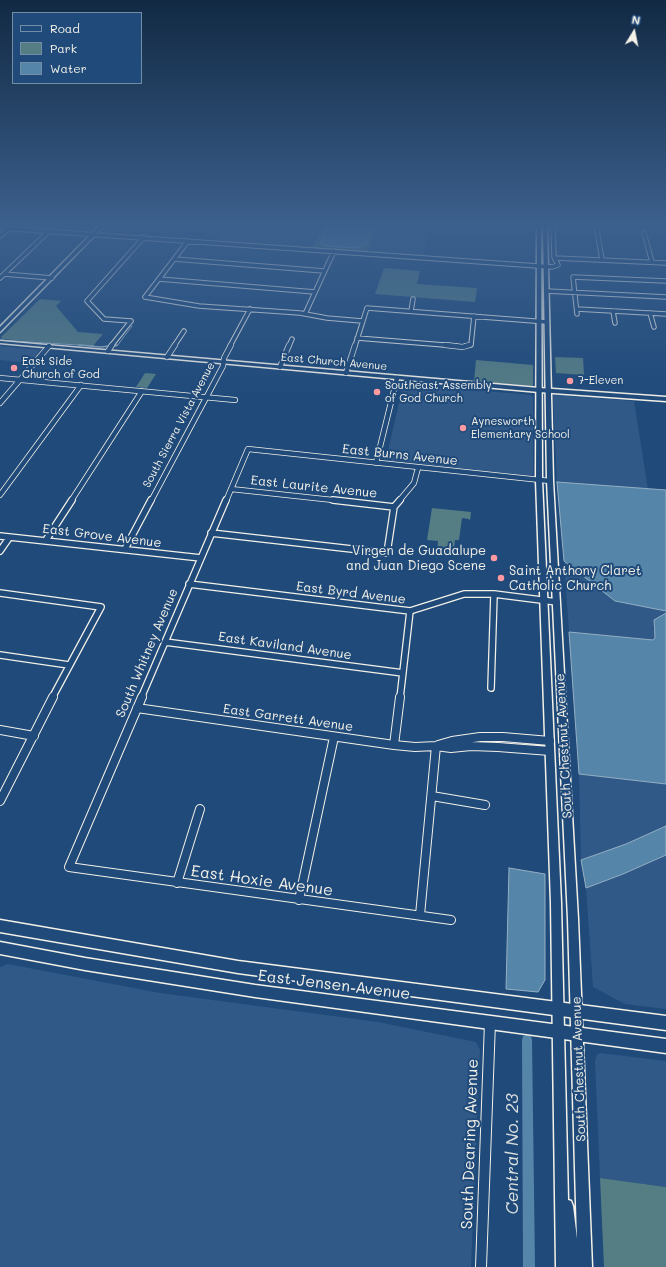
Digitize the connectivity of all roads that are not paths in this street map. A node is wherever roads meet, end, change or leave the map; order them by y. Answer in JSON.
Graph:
{"nodes":[{"id":1,"x":47,"y":283,"type":"edge"},
{"id":2,"x":104,"y":283,"type":"edge"},
{"id":3,"x":156,"y":283,"type":"edge"},
{"id":4,"x":209,"y":283,"type":"edge"},
{"id":5,"x":319,"y":283,"type":"edge"},
{"id":6,"x":539,"y":283,"type":"edge"},
{"id":7,"x":546,"y":283,"type":"edge"},
{"id":8,"x":573,"y":283,"type":"edge"},
{"id":9,"x":546,"y":289,"type":"junction"},
{"id":10,"x":315,"y":292,"type":"junction"},
{"id":11,"x":574,"y":292,"type":"junction"},
{"id":12,"x":666,"y":297,"type":"edge"},
{"id":13,"x":413,"y":299,"type":"dead end"},
{"id":14,"x":250,"y":310,"type":"junction"},
{"id":15,"x":411,"y":311,"type":"junction"},
{"id":16,"x":613,"y":312,"type":"junction"},
{"id":17,"x":305,"y":314,"type":"junction"},
{"id":18,"x":650,"y":314,"type":"junction"},
{"id":19,"x":666,"y":314,"type":"edge"},
{"id":20,"x":474,"y":316,"type":"junction"},
{"id":21,"x":539,"y":321,"type":"junction"},
{"id":22,"x":362,"y":322,"type":"junction"},
{"id":23,"x":547,"y":322,"type":"junction"},
{"id":24,"x":615,"y":322,"type":"dead end"},
{"id":25,"x":654,"y":327,"type":"dead end"},
{"id":26,"x":0,"y":330,"type":"edge"},
{"id":27,"x":184,"y":331,"type":"dead end"},
{"id":28,"x":357,"y":338,"type":"junction"},
{"id":29,"x":292,"y":339,"type":"dead end"},
{"id":30,"x":0,"y":342,"type":"edge"},
{"id":31,"x":49,"y":346,"type":"junction"},
{"id":32,"x":108,"y":351,"type":"junction"},
{"id":33,"x":167,"y":356,"type":"junction"},
{"id":34,"x":224,"y":362,"type":"junction"},
{"id":35,"x":280,"y":367,"type":"junction"},
{"id":36,"x":346,"y":373,"type":"junction"},
{"id":37,"x":0,"y":378,"type":"edge"},
{"id":38,"x":397,"y":378,"type":"junction"},
{"id":39,"x":20,"y":380,"type":"junction"},
{"id":40,"x":81,"y":385,"type":"junction"},
{"id":41,"x":539,"y":390,"type":"junction"},
{"id":42,"x":142,"y":391,"type":"junction"},
{"id":43,"x":548,"y":391,"type":"junction"},
{"id":44,"x":206,"y":398,"type":"junction"},
{"id":45,"x":235,"y":400,"type":"dead end"},
{"id":46,"x":666,"y":400,"type":"edge"},
{"id":47,"x":0,"y":403,"type":"edge"},
{"id":48,"x":248,"y":450,"type":"joint"},
{"id":49,"x":376,"y":463,"type":"junction"},
{"id":50,"x":418,"y":468,"type":"junction"},
{"id":51,"x":540,"y":480,"type":"junction"},
{"id":52,"x":550,"y":481,"type":"junction"},
{"id":53,"x":231,"y":489,"type":"junction"},
{"id":54,"x":0,"y":495,"type":"edge"},
{"id":55,"x":394,"y":507,"type":"junction"},
{"id":56,"x":211,"y":532,"type":"junction"},
{"id":57,"x":0,"y":536,"type":"edge"},
{"id":58,"x":9,"y":538,"type":"junction"},
{"id":59,"x":46,"y":540,"type":"junction"},
{"id":60,"x":124,"y":549,"type":"junction"},
{"id":61,"x":0,"y":551,"type":"edge"},
{"id":62,"x":201,"y":558,"type":"junction"},
{"id":63,"x":189,"y":584,"type":"junction"},
{"id":64,"x":0,"y":593,"type":"edge"},
{"id":65,"x":494,"y":594,"type":"junction"},
{"id":66,"x":544,"y":600,"type":"junction"},
{"id":67,"x":557,"y":602,"type":"junction"},
{"id":68,"x":410,"y":612,"type":"junction"},
{"id":69,"x":165,"y":642,"type":"junction"},
{"id":70,"x":0,"y":655,"type":"edge"},
{"id":71,"x":69,"y":665,"type":"junction"},
{"id":72,"x":403,"y":674,"type":"junction"},
{"id":73,"x":491,"y":688,"type":"dead end"},
{"id":74,"x":137,"y":708,"type":"junction"},
{"id":75,"x":0,"y":730,"type":"edge"},
{"id":76,"x":34,"y":736,"type":"junction"},
{"id":77,"x":334,"y":737,"type":"junction"},
{"id":78,"x":550,"y":741,"type":"junction"},
{"id":79,"x":394,"y":745,"type":"junction"},
{"id":80,"x":436,"y":746,"type":"junction"},
{"id":81,"x":550,"y":751,"type":"junction"},
{"id":82,"x":432,"y":796,"type":"junction"},
{"id":83,"x":0,"y":801,"type":"edge"},
{"id":84,"x":484,"y":805,"type":"dead end"},
{"id":85,"x":200,"y":809,"type":"dead end"},
{"id":86,"x":69,"y":867,"type":"joint"},
{"id":87,"x":177,"y":883,"type":"junction"},
{"id":88,"x":299,"y":900,"type":"junction"},
{"id":89,"x":420,"y":915,"type":"junction"},
{"id":90,"x":451,"y":920,"type":"dead end"},
{"id":91,"x":0,"y":926,"type":"edge"},
{"id":92,"x":0,"y":948,"type":"edge"},
{"id":93,"x":558,"y":1008,"type":"junction"},
{"id":94,"x":577,"y":1011,"type":"junction"},
{"id":95,"x":490,"y":1022,"type":"junction"},
{"id":96,"x":666,"y":1023,"type":"edge"},
{"id":97,"x":559,"y":1031,"type":"junction"},
{"id":98,"x":578,"y":1034,"type":"junction"},
{"id":99,"x":666,"y":1046,"type":"edge"},
{"id":100,"x":561,"y":1165,"type":"junction"},
{"id":101,"x":480,"y":1267,"type":"edge"},
{"id":102,"x":563,"y":1267,"type":"edge"},
{"id":103,"x":574,"y":1267,"type":"edge"},
{"id":104,"x":585,"y":1267,"type":"edge"}],
"edges":[{"from":1,"to":26,"type":"main road"},
{"from":2,"to":32,"type":"street"},
{"from":3,"to":14,"type":"street"},
{"from":4,"to":10,"type":"street"},
{"from":5,"to":10,"type":"street"},
{"from":6,"to":21,"type":"main road","name":"South Chestnut Avenue"},
{"from":7,"to":9,"type":"main road","name":"South Chestnut Avenue"},
{"from":8,"to":11,"type":"street"},
{"from":9,"to":11,"type":"street"},
{"from":9,"to":23,"type":"main road","name":"South Chestnut Avenue"},
{"from":10,"to":17,"type":"street"},
{"from":11,"to":12,"type":"street"},
{"from":11,"to":16,"type":"street"},
{"from":13,"to":15,"type":"street"},
{"from":14,"to":17,"type":"street"},
{"from":14,"to":34,"type":"street","name":"South Sierra Vista Avenue"},
{"from":15,"to":20,"type":"street"},
{"from":15,"to":22,"type":"street"},
{"from":16,"to":18,"type":"street"},
{"from":16,"to":24,"type":"street"},
{"from":17,"to":22,"type":"street"},
{"from":18,"to":19,"type":"street"},
{"from":18,"to":25,"type":"street"},
{"from":20,"to":21,"type":"street"},
{"from":20,"to":28,"type":"street"},
{"from":21,"to":23,"type":"street"},
{"from":21,"to":41,"type":"main road","name":"South Chestnut Avenue"},
{"from":22,"to":28,"type":"street"},
{"from":23,"to":43,"type":"main road","name":"South Chestnut Avenue"},
{"from":27,"to":33,"type":"street"},
{"from":28,"to":36,"type":"street"},
{"from":29,"to":35,"type":"street"},
{"from":30,"to":31,"type":"street","name":"East Church Avenue"},
{"from":31,"to":32,"type":"street","name":"East Church Avenue"},
{"from":31,"to":39,"type":"street"},
{"from":32,"to":33,"type":"street","name":"East Church Avenue"},
{"from":33,"to":34,"type":"street","name":"East Church Avenue"},
{"from":34,"to":35,"type":"street","name":"East Church Avenue"},
{"from":34,"to":44,"type":"street","name":"South Sierra Vista Avenue"},
{"from":35,"to":36,"type":"street","name":"East Church Avenue"},
{"from":36,"to":38,"type":"street","name":"East Church Avenue"},
{"from":37,"to":39,"type":"street"},
{"from":38,"to":41,"type":"street","name":"East Church Avenue"},
{"from":38,"to":49,"type":"street"},
{"from":39,"to":40,"type":"street"},
{"from":39,"to":47,"type":"street"},
{"from":40,"to":42,"type":"street"},
{"from":40,"to":54,"type":"street"},
{"from":41,"to":43,"type":"street","name":"East Church Avenue"},
{"from":41,"to":51,"type":"main road","name":"South Chestnut Avenue"},
{"from":42,"to":44,"type":"street"},
{"from":42,"to":59,"type":"street"},
{"from":43,"to":46,"type":"street","name":"East Church Avenue"},
{"from":43,"to":52,"type":"main road","name":"South Chestnut Avenue"},
{"from":44,"to":45,"type":"street"},
{"from":44,"to":60,"type":"street","name":"South Sierra Vista Avenue"},
{"from":48,"to":49,"type":"street","name":"East Burns Avenue"},
{"from":48,"to":53,"type":"street","name":"South Whitney Avenue"},
{"from":49,"to":50,"type":"street","name":"East Burns Avenue"},
{"from":50,"to":51,"type":"street","name":"East Burns Avenue"},
{"from":50,"to":55,"type":"street"},
{"from":51,"to":52,"type":"street","name":"East Burns Avenue"},
{"from":51,"to":66,"type":"main road","name":"South Chestnut Avenue"},
{"from":52,"to":67,"type":"main road","name":"South Chestnut Avenue"},
{"from":53,"to":55,"type":"street","name":"East Laurite Avenue"},
{"from":53,"to":56,"type":"street","name":"South Whitney Avenue"},
{"from":55,"to":56,"type":"street"},
{"from":56,"to":62,"type":"street","name":"South Whitney Avenue"},
{"from":57,"to":58,"type":"street","name":"East Grove Avenue"},
{"from":58,"to":59,"type":"street","name":"East Grove Avenue"},
{"from":58,"to":61,"type":"street"},
{"from":59,"to":60,"type":"street","name":"East Grove Avenue"},
{"from":60,"to":62,"type":"street","name":"East Grove Avenue"},
{"from":62,"to":63,"type":"street","name":"South Whitney Avenue"},
{"from":63,"to":68,"type":"street","name":"East Byrd Avenue"},
{"from":63,"to":69,"type":"street","name":"South Whitney Avenue"},
{"from":64,"to":71,"type":"street"},
{"from":65,"to":66,"type":"street","name":"East Byrd Avenue"},
{"from":65,"to":68,"type":"street","name":"East Byrd Avenue"},
{"from":65,"to":73,"type":"street"},
{"from":66,"to":67,"type":"street","name":"East Byrd Avenue"},
{"from":66,"to":78,"type":"main road","name":"South Chestnut Avenue"},
{"from":67,"to":94,"type":"main road","name":"South Chestnut Avenue"},
{"from":68,"to":72,"type":"street"},
{"from":69,"to":72,"type":"street","name":"East Kaviland Avenue"},
{"from":69,"to":74,"type":"street","name":"South Whitney Avenue"},
{"from":70,"to":71,"type":"street"},
{"from":71,"to":76,"type":"street"},
{"from":72,"to":79,"type":"street"},
{"from":74,"to":77,"type":"street","name":"East Garrett Avenue"},
{"from":74,"to":86,"type":"street","name":"South Whitney Avenue"},
{"from":75,"to":76,"type":"street"},
{"from":76,"to":83,"type":"street"},
{"from":77,"to":79,"type":"street","name":"East Garrett Avenue"},
{"from":77,"to":88,"type":"street"},
{"from":78,"to":80,"type":"street","name":"East Garrett Avenue"},
{"from":78,"to":81,"type":"main road","name":"South Chestnut Avenue"},
{"from":79,"to":80,"type":"street","name":"East Garrett Avenue"},
{"from":80,"to":81,"type":"street","name":"East Garrett Avenue"},
{"from":80,"to":82,"type":"street"},
{"from":81,"to":93,"type":"main road","name":"South Chestnut Avenue"},
{"from":82,"to":84,"type":"street"},
{"from":82,"to":89,"type":"street"},
{"from":85,"to":87,"type":"street"},
{"from":86,"to":87,"type":"street","name":"East Hoxie Avenue"},
{"from":87,"to":88,"type":"street","name":"East Hoxie Avenue"},
{"from":88,"to":89,"type":"street","name":"East Hoxie Avenue"},
{"from":89,"to":90,"type":"street","name":"East Hoxie Avenue"},
{"from":91,"to":93,"type":"main road","name":"East Jensen Avenue"},
{"from":92,"to":95,"type":"main road","name":"East Jensen Avenue"},
{"from":93,"to":94,"type":"main road","name":"East Jensen Avenue"},
{"from":93,"to":97,"type":"main road","name":"South Chestnut Avenue"},
{"from":94,"to":96,"type":"main road","name":"East Jensen Avenue"},
{"from":94,"to":98,"type":"main road","name":"South Chestnut Avenue"},
{"from":95,"to":97,"type":"main road","name":"East Jensen Avenue"},
{"from":95,"to":101,"type":"street","name":"South Dearing Avenue"},
{"from":97,"to":98,"type":"main road","name":"East Jensen Avenue"},
{"from":97,"to":100,"type":"main road","name":"South Chestnut Avenue"},
{"from":98,"to":99,"type":"main road","name":"East Jensen Avenue"},
{"from":98,"to":104,"type":"main road","name":"South Chestnut Avenue"},
{"from":100,"to":102,"type":"main road"},
{"from":100,"to":103,"type":"main road"}]}
